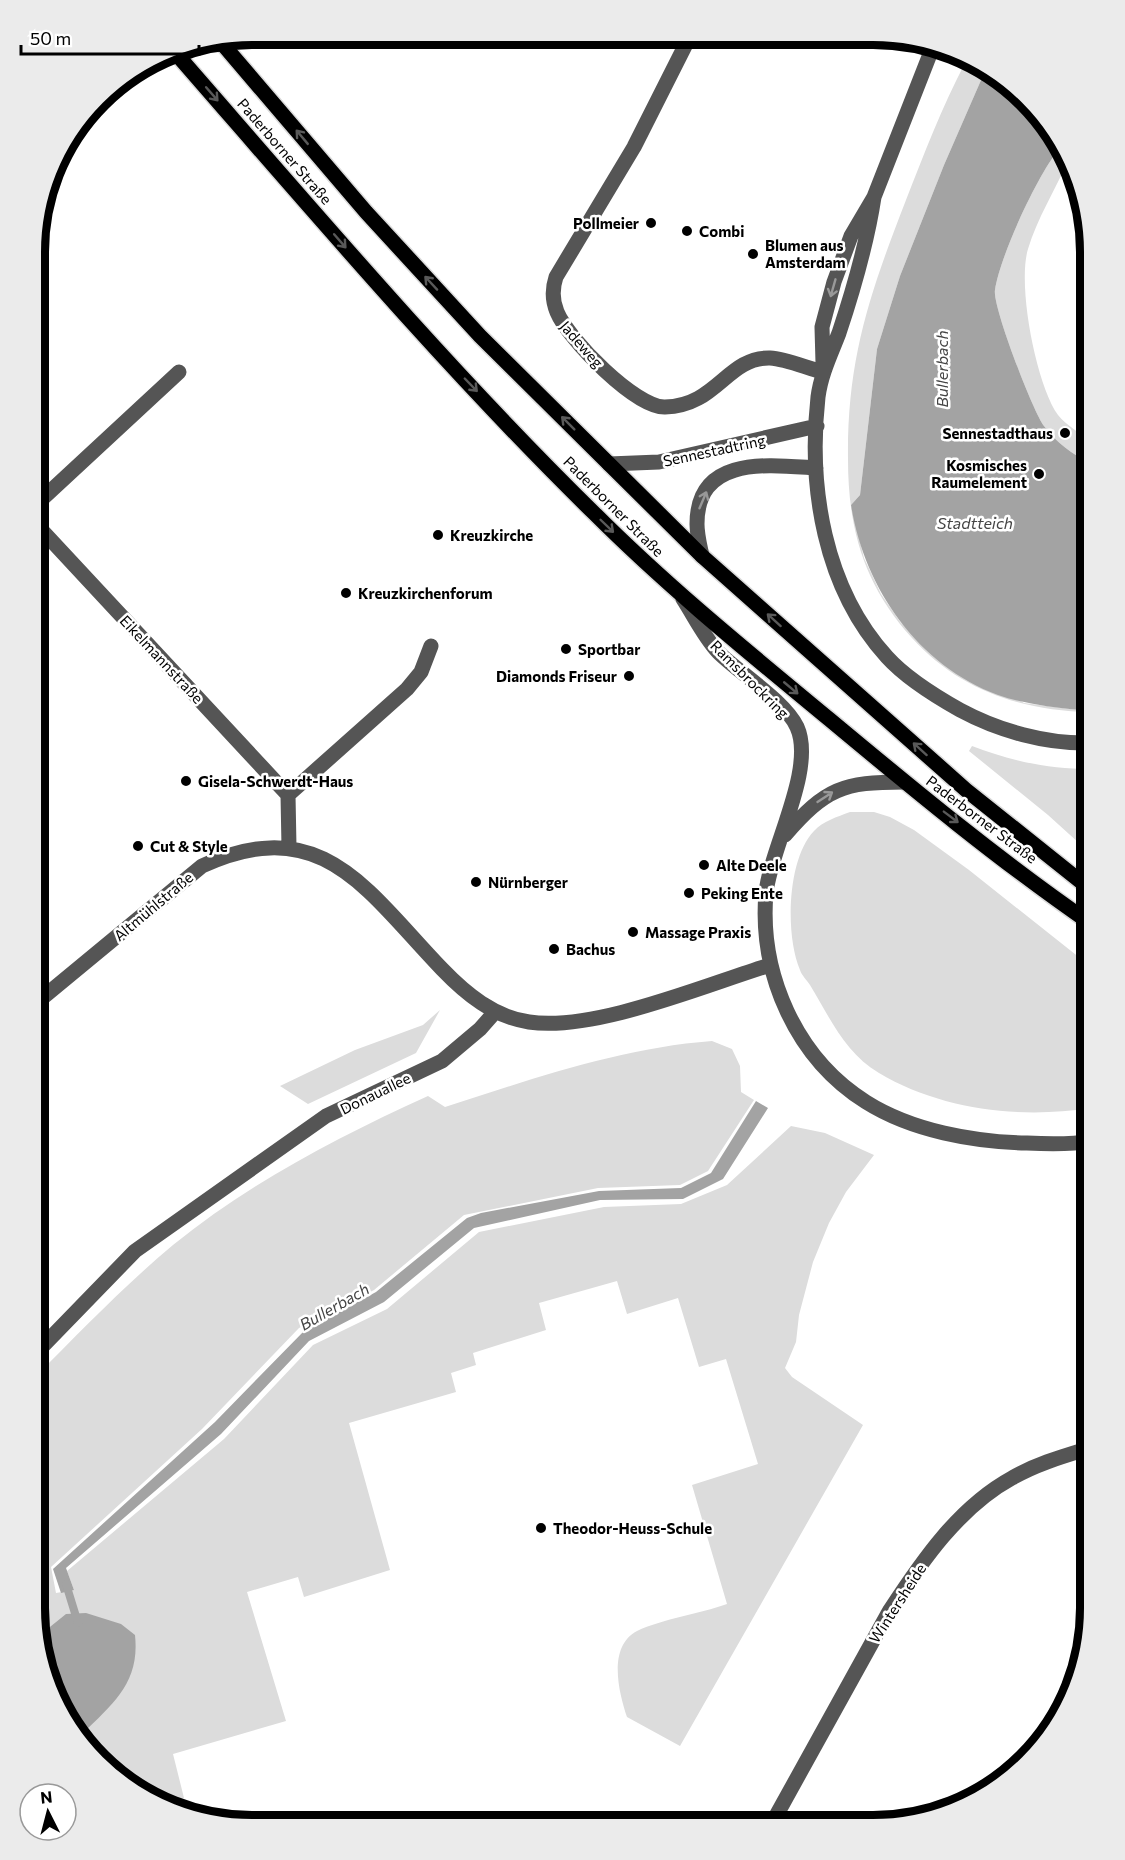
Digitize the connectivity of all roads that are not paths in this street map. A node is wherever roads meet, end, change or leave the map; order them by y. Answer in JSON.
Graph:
{"nodes":[{"id":1,"x":685,"y":45,"type":"edge"},
{"id":2,"x":225,"y":47,"type":"edge"},
{"id":3,"x":931,"y":53,"type":"edge"},
{"id":4,"x":180,"y":58,"type":"edge"},
{"id":5,"x":179,"y":372,"type":"dead end"},
{"id":6,"x":823,"y":372,"type":"junction"},
{"id":7,"x":817,"y":426,"type":"junction"},
{"id":8,"x":609,"y":464,"type":"junction"},
{"id":9,"x":816,"y":468,"type":"junction"},
{"id":10,"x":45,"y":496,"type":"edge"},
{"id":11,"x":45,"y":534,"type":"edge"},
{"id":12,"x":702,"y":556,"type":"junction"},
{"id":13,"x":682,"y":597,"type":"junction"},
{"id":14,"x":431,"y":646,"type":"dead end"},
{"id":15,"x":1080,"y":741,"type":"edge"},
{"id":16,"x":904,"y":782,"type":"junction"},
{"id":17,"x":288,"y":795,"type":"junction"},
{"id":18,"x":783,"y":837,"type":"junction"},
{"id":19,"x":289,"y":847,"type":"junction"},
{"id":20,"x":1080,"y":882,"type":"edge"},
{"id":21,"x":1080,"y":915,"type":"edge"},
{"id":22,"x":770,"y":965,"type":"junction"},
{"id":23,"x":45,"y":996,"type":"edge"},
{"id":24,"x":495,"y":1012,"type":"junction"},
{"id":25,"x":1080,"y":1142,"type":"edge"},
{"id":26,"x":45,"y":1344,"type":"edge"},
{"id":27,"x":1080,"y":1451,"type":"edge"},
{"id":28,"x":777,"y":1815,"type":"edge"}],
"edges":[{"from":1,"to":6,"type":"street","name":"Jadeweg"},
{"from":8,"to":2,"type":"main road","name":"Paderborner Straße","one_way":true},
{"from":3,"to":6,"type":"street"},
{"from":4,"to":13,"type":"main road","name":"Paderborner Straße","one_way":true},
{"from":5,"to":10,"type":"street"},
{"from":6,"to":7,"type":"street"},
{"from":7,"to":8,"type":"street","name":"Sennestadtring"},
{"from":7,"to":9,"type":"street"},
{"from":8,"to":12,"type":"main road","name":"Paderborner Straße"},
{"from":12,"to":9,"type":"street","name":"Sennestadtring","one_way":true},
{"from":9,"to":15,"type":"street"},
{"from":11,"to":17,"type":"street","name":"Eikelmannstraße"},
{"from":20,"to":12,"type":"main road","name":"Paderborner Straße","one_way":true},
{"from":13,"to":16,"type":"main road","name":"Paderborner Straße","one_way":true},
{"from":13,"to":18,"type":"street","name":"Ramsbrockring"},
{"from":14,"to":17,"type":"street"},
{"from":18,"to":16,"type":"street","name":"Ramsbrockring","one_way":true},
{"from":16,"to":21,"type":"main road","name":"Paderborner Straße","one_way":true},
{"from":17,"to":19,"type":"street"},
{"from":18,"to":22,"type":"street","name":"Ramsbrockring"},
{"from":19,"to":23,"type":"street","name":"Altmühlstraße"},
{"from":19,"to":24,"type":"street","name":"Altmühlstraße"},
{"from":22,"to":24,"type":"street"},
{"from":22,"to":25,"type":"street","name":"Ramsbrockring"},
{"from":24,"to":26,"type":"street","name":"Donauallee"},
{"from":27,"to":28,"type":"street","name":"Wintersheide"}]}
